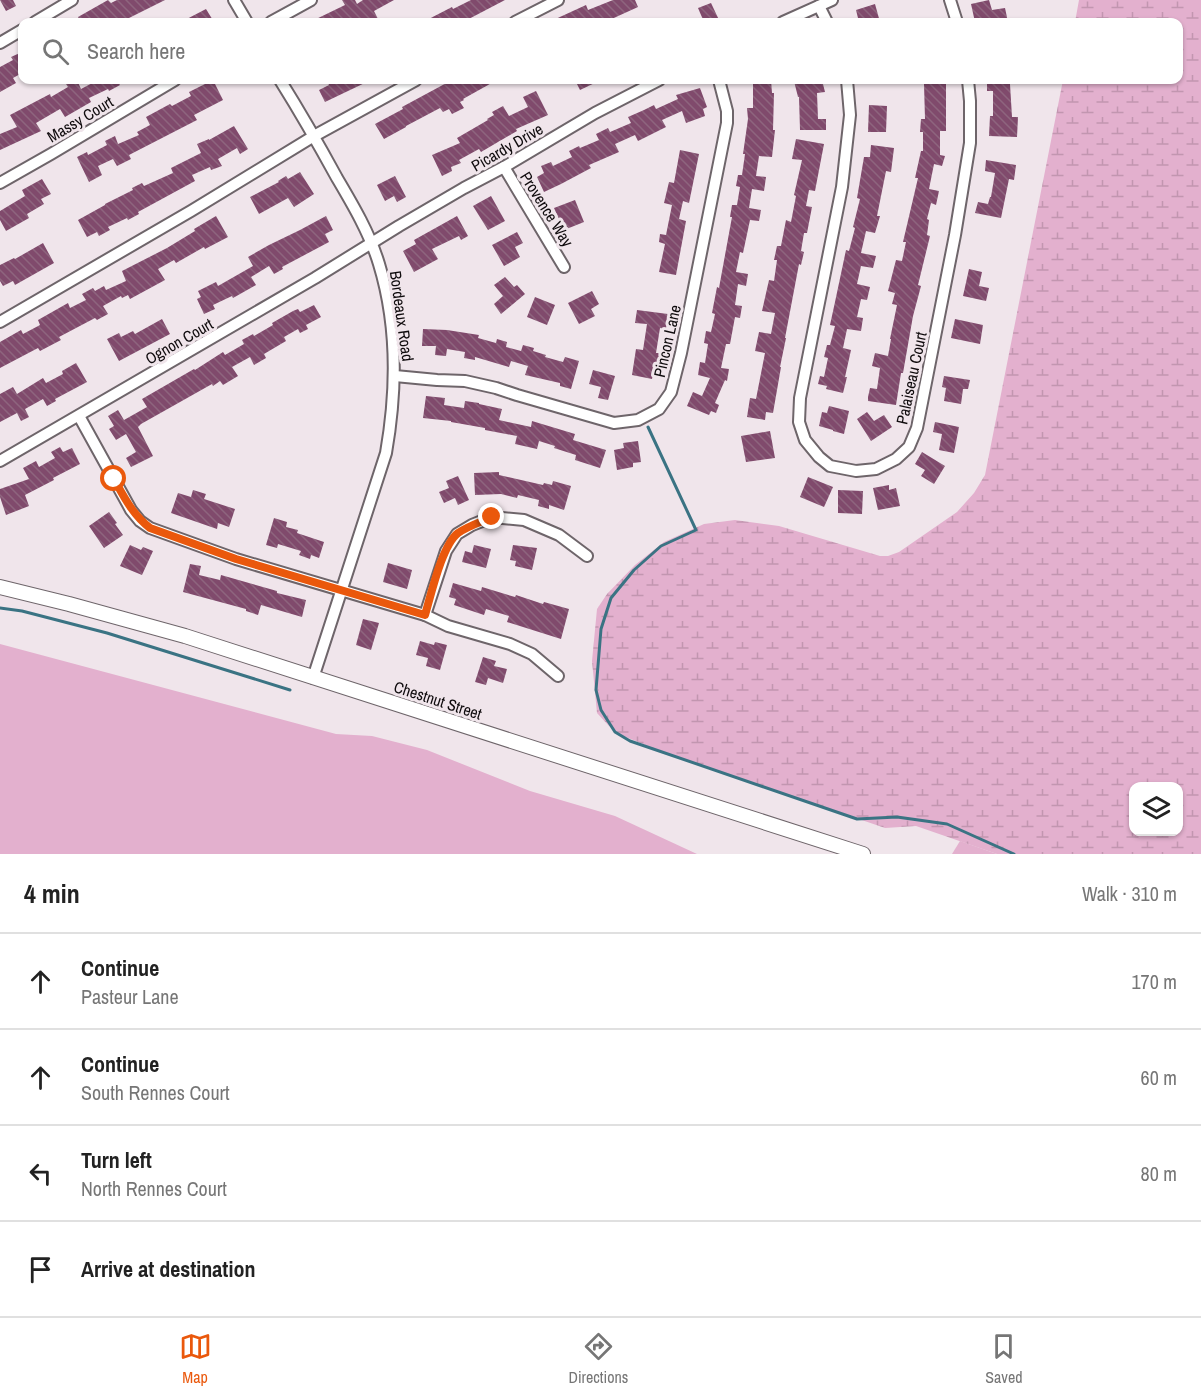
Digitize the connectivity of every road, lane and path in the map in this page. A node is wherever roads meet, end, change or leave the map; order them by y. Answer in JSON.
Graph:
{"nodes":[{"id":1,"x":72,"y":0,"type":"edge"},
{"id":2,"x":234,"y":0,"type":"edge"},
{"id":3,"x":311,"y":0,"type":"edge"},
{"id":4,"x":558,"y":0,"type":"edge"},
{"id":5,"x":832,"y":0,"type":"edge"},
{"id":6,"x":950,"y":0,"type":"edge"},
{"id":7,"x":819,"y":6,"type":"junction"},
{"id":8,"x":42,"y":18,"type":"edge"},
{"id":9,"x":245,"y":18,"type":"edge"},
{"id":10,"x":278,"y":18,"type":"edge"},
{"id":11,"x":523,"y":18,"type":"edge"},
{"id":12,"x":792,"y":18,"type":"edge"},
{"id":13,"x":825,"y":18,"type":"edge"},
{"id":14,"x":956,"y":18,"type":"edge"},
{"id":15,"x":18,"y":32,"type":"edge"},
{"id":16,"x":0,"y":43,"type":"edge"},
{"id":17,"x":168,"y":84,"type":"edge"},
{"id":18,"x":282,"y":84,"type":"edge"},
{"id":19,"x":409,"y":84,"type":"edge"},
{"id":20,"x":651,"y":84,"type":"edge"},
{"id":21,"x":721,"y":84,"type":"edge"},
{"id":22,"x":847,"y":84,"type":"edge"},
{"id":23,"x":968,"y":84,"type":"edge"},
{"id":24,"x":314,"y":136,"type":"junction"},
{"id":25,"x":504,"y":167,"type":"junction"},
{"id":26,"x":0,"y":183,"type":"edge"},
{"id":27,"x":371,"y":243,"type":"junction"},
{"id":28,"x":564,"y":267,"type":"dead end"},
{"id":29,"x":0,"y":322,"type":"edge"},
{"id":30,"x":394,"y":376,"type":"junction"},
{"id":31,"x":79,"y":416,"type":"junction"},
{"id":32,"x":0,"y":461,"type":"edge"},
{"id":33,"x":587,"y":556,"type":"dead end"},
{"id":34,"x":0,"y":586,"type":"edge"},
{"id":35,"x":341,"y":591,"type":"junction"},
{"id":36,"x":425,"y":615,"type":"junction"},
{"id":37,"x":558,"y":675,"type":"dead end"},
{"id":38,"x":313,"y":678,"type":"junction"},
{"id":39,"x":862,"y":854,"type":"edge"}],
"edges":[{"from":1,"to":8,"type":"street"},
{"from":2,"to":9,"type":"street"},
{"from":3,"to":10,"type":"street"},
{"from":4,"to":11,"type":"street"},
{"from":5,"to":7,"type":"street"},
{"from":6,"to":14,"type":"street"},
{"from":7,"to":12,"type":"street"},
{"from":7,"to":13,"type":"street"},
{"from":15,"to":16,"type":"street"},
{"from":17,"to":26,"type":"street","name":"Massy Court"},
{"from":18,"to":24,"type":"street","name":"Bordeaux Road"},
{"from":19,"to":24,"type":"street"},
{"from":20,"to":25,"type":"street","name":"Picardy Drive"},
{"from":21,"to":30,"type":"street","name":"Pincon Lane"},
{"from":22,"to":23,"type":"street","name":"Palaiseau Court"},
{"from":24,"to":27,"type":"street","name":"Bordeaux Road"},
{"from":24,"to":29,"type":"street"},
{"from":25,"to":27,"type":"street","name":"Picardy Drive"},
{"from":25,"to":28,"type":"street","name":"Provence Way"},
{"from":27,"to":30,"type":"street","name":"Bordeaux Road"},
{"from":27,"to":31,"type":"street","name":"Ognon Court"},
{"from":30,"to":35,"type":"street","name":"Bordeaux Road"},
{"from":31,"to":32,"type":"street","name":"Ognon Court"},
{"from":31,"to":35,"type":"street"},
{"from":33,"to":36,"type":"street"},
{"from":34,"to":38,"type":"main road","name":"Chestnut Street"},
{"from":35,"to":36,"type":"street"},
{"from":35,"to":38,"type":"street","name":"Bordeaux Road"},
{"from":36,"to":37,"type":"street"},
{"from":38,"to":39,"type":"main road","name":"Chestnut Street"}]}
